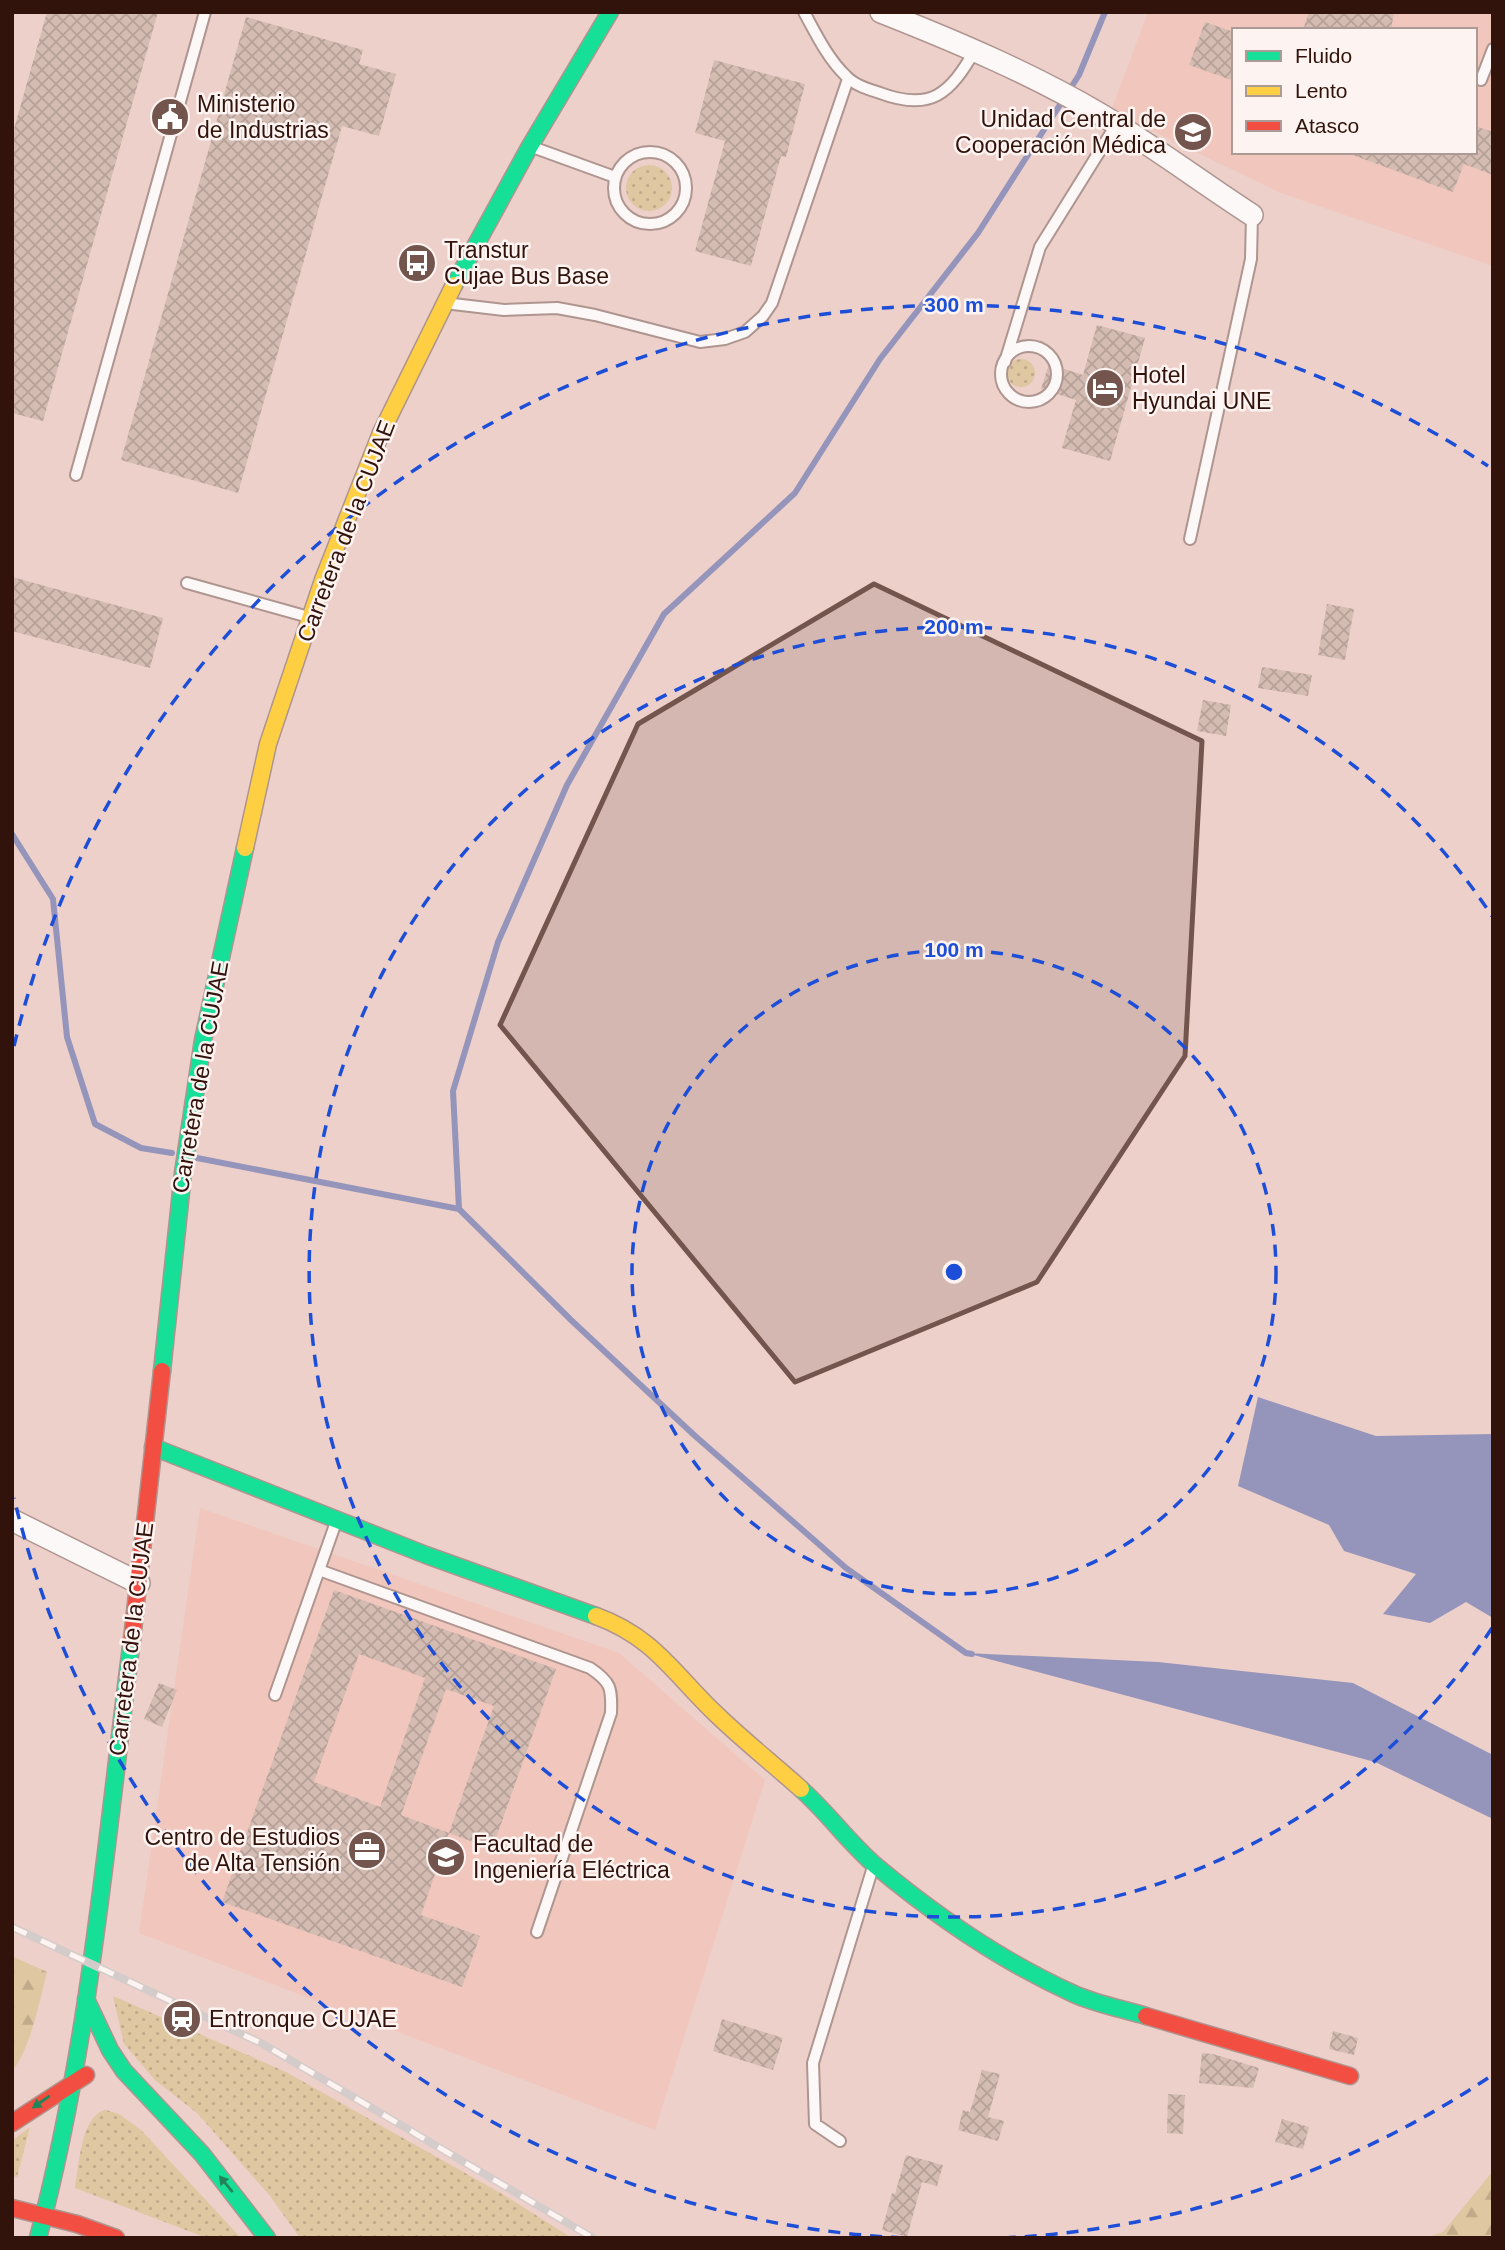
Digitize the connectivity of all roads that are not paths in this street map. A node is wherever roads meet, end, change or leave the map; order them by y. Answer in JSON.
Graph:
{"nodes":[{"id":1,"x":205,"y":12,"type":"edge"},
{"id":2,"x":610,"y":12,"type":"edge"},
{"id":3,"x":804,"y":12,"type":"edge"},
{"id":4,"x":881,"y":12,"type":"edge"},
{"id":5,"x":1493,"y":49,"type":"edge"},
{"id":6,"x":975,"y":50,"type":"junction"},
{"id":7,"x":848,"y":79,"type":"junction"},
{"id":8,"x":1481,"y":80,"type":"dead end"},
{"id":9,"x":1116,"y":125,"type":"junction"},
{"id":10,"x":530,"y":146,"type":"junction"},
{"id":11,"x":615,"y":177,"type":"junction"},
{"id":12,"x":1252,"y":215,"type":"joint"},
{"id":13,"x":444,"y":303,"type":"junction"},
{"id":14,"x":1005,"y":362,"type":"junction"},
{"id":15,"x":76,"y":475,"type":"dead end"},
{"id":16,"x":1190,"y":539,"type":"dead end"},
{"id":17,"x":187,"y":583,"type":"dead end"},
{"id":18,"x":311,"y":617,"type":"junction"},
{"id":19,"x":153,"y":1447,"type":"junction"},
{"id":20,"x":337,"y":1519,"type":"junction"},
{"id":21,"x":12,"y":1520,"type":"edge"},
{"id":22,"x":319,"y":1570,"type":"junction"},
{"id":23,"x":139,"y":1583,"type":"junction"},
{"id":24,"x":275,"y":1695,"type":"dead end"},
{"id":25,"x":874,"y":1864,"type":"junction"},
{"id":26,"x":537,"y":1932,"type":"dead end"},
{"id":27,"x":86,"y":1999,"type":"junction"},
{"id":28,"x":1350,"y":2076,"type":"dead end"},
{"id":29,"x":72,"y":2082,"type":"junction"},
{"id":30,"x":139,"y":2087,"type":"junction"},
{"id":31,"x":12,"y":2123,"type":"edge"},
{"id":32,"x":840,"y":2141,"type":"dead end"},
{"id":33,"x":12,"y":2208,"type":"edge"},
{"id":34,"x":44,"y":2216,"type":"junction"},
{"id":35,"x":38,"y":2238,"type":"edge"},
{"id":36,"x":116,"y":2238,"type":"edge"},
{"id":37,"x":267,"y":2238,"type":"edge"}],
"edges":[{"from":1,"to":15,"type":"lane"},
{"from":2,"to":10,"type":"main road","name":"Carretera de la CUJAE"},
{"from":3,"to":7,"type":"lane"},
{"from":4,"to":6,"type":"street"},
{"from":5,"to":8,"type":"lane"},
{"from":6,"to":7,"type":"lane"},
{"from":6,"to":9,"type":"street"},
{"from":7,"to":13,"type":"lane"},
{"from":9,"to":12,"type":"street"},
{"from":9,"to":14,"type":"lane"},
{"from":10,"to":11,"type":"lane"},
{"from":10,"to":13,"type":"main road","name":"Carretera de la CUJAE"},
{"from":11,"to":11,"type":"lane"},
{"from":12,"to":16,"type":"lane"},
{"from":13,"to":18,"type":"main road","name":"Carretera de la CUJAE"},
{"from":14,"to":14,"type":"lane"},
{"from":17,"to":18,"type":"lane"},
{"from":18,"to":19,"type":"main road","name":"Carretera de la CUJAE"},
{"from":19,"to":20,"type":"main road"},
{"from":19,"to":23,"type":"main road","name":"Carretera de la CUJAE"},
{"from":20,"to":22,"type":"lane"},
{"from":20,"to":25,"type":"main road"},
{"from":21,"to":23,"type":"street"},
{"from":22,"to":24,"type":"lane"},
{"from":22,"to":26,"type":"lane"},
{"from":23,"to":27,"type":"main road","name":"Carretera de la CUJAE"},
{"from":25,"to":28,"type":"main road"},
{"from":25,"to":32,"type":"lane"},
{"from":27,"to":29,"type":"main road","name":"Carretera de la CUJAE"},
{"from":27,"to":30,"type":"main road"},
{"from":29,"to":30,"type":"main road"},
{"from":29,"to":31,"type":"main road","one_way":true},
{"from":29,"to":34,"type":"main road","name":"Carretera de la CUJAE"},
{"from":37,"to":30,"type":"main road","one_way":true},
{"from":33,"to":34,"type":"main road"},
{"from":34,"to":35,"type":"main road","name":"Carretera de la CUJAE"},
{"from":34,"to":36,"type":"main road"}]}
